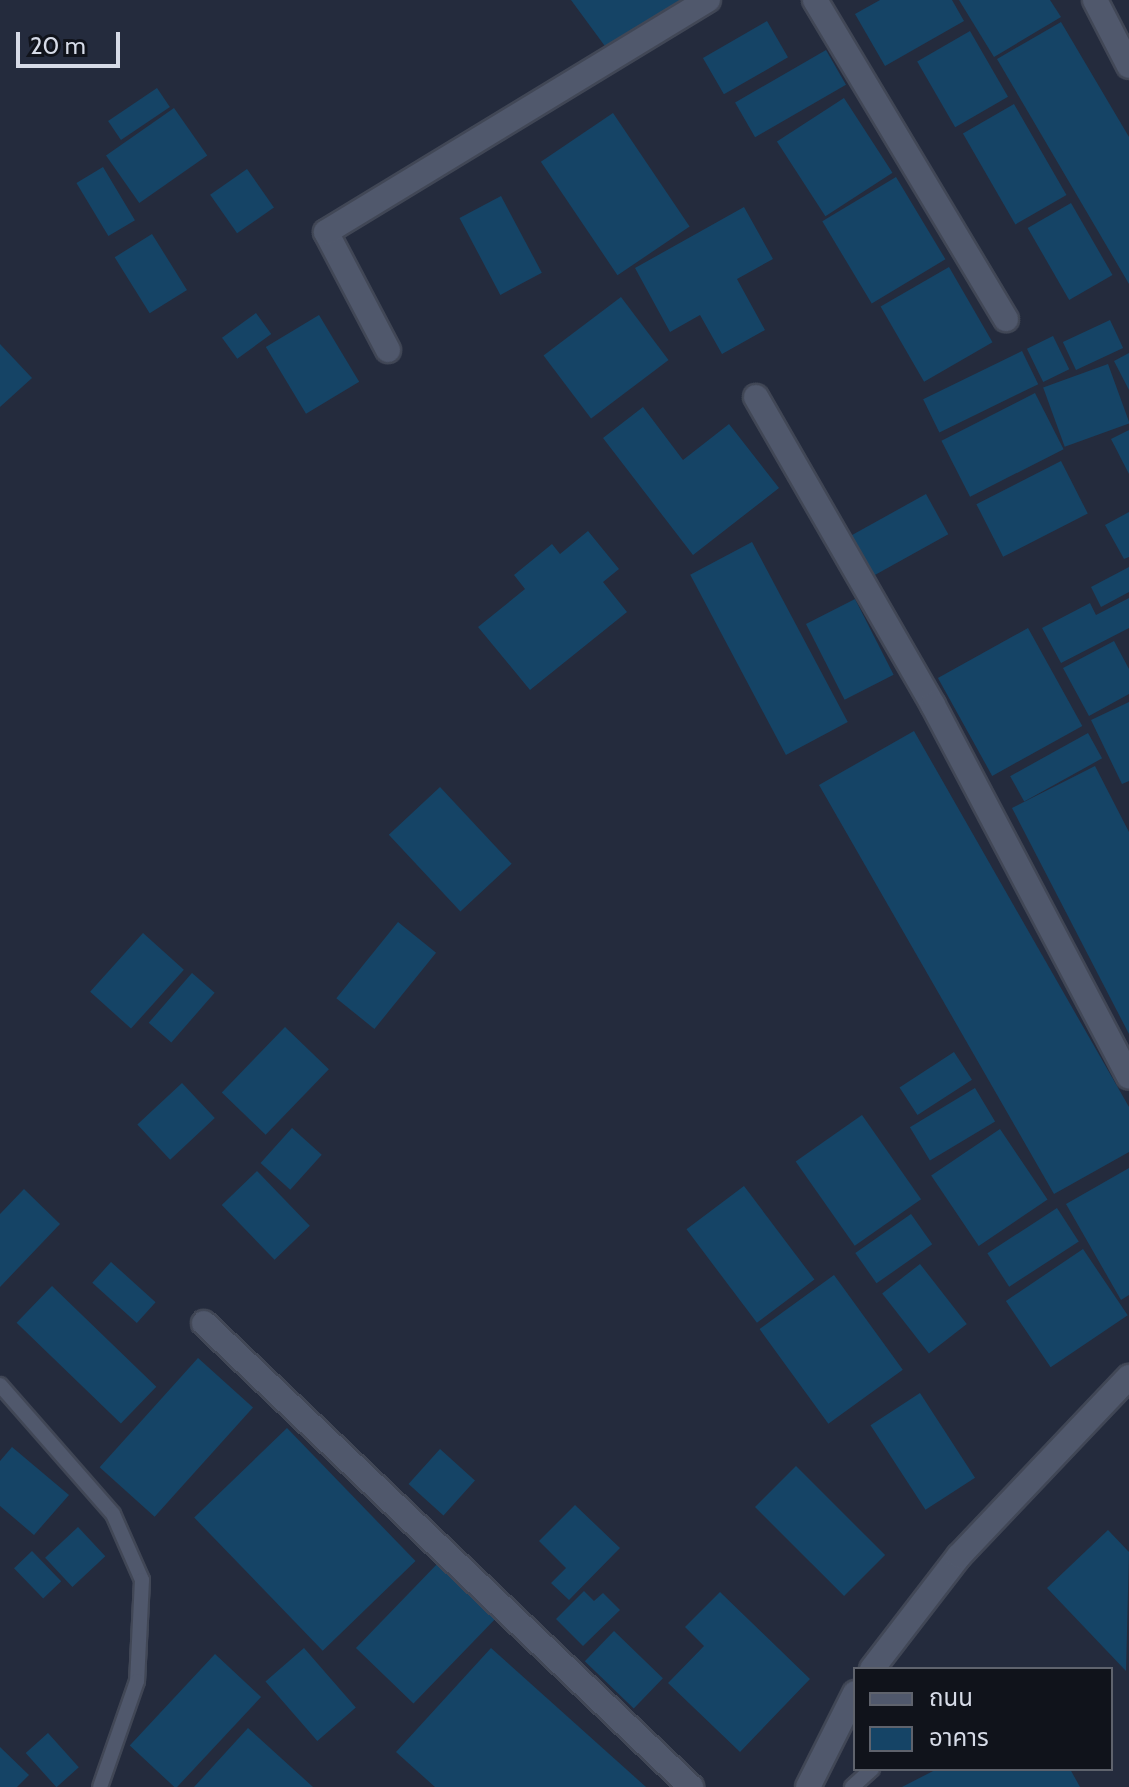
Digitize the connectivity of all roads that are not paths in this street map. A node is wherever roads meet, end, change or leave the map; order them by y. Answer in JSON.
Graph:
{"nodes":[{"id":1,"x":708,"y":0,"type":"edge"},
{"id":2,"x":815,"y":0,"type":"edge"},
{"id":3,"x":1095,"y":0,"type":"edge"},
{"id":4,"x":1129,"y":66,"type":"edge"},
{"id":5,"x":1006,"y":319,"type":"dead end"},
{"id":6,"x":388,"y":350,"type":"dead end"},
{"id":7,"x":756,"y":397,"type":"dead end"},
{"id":8,"x":1129,"y":1076,"type":"edge"},
{"id":9,"x":204,"y":1323,"type":"dead end"},
{"id":10,"x":1129,"y":1377,"type":"edge"},
{"id":11,"x":0,"y":1385,"type":"edge"},
{"id":12,"x":874,"y":1667,"type":"edge"},
{"id":13,"x":853,"y":1697,"type":"edge"},
{"id":14,"x":870,"y":1771,"type":"edge"},
{"id":15,"x":100,"y":1787,"type":"edge"},
{"id":16,"x":691,"y":1787,"type":"edge"},
{"id":17,"x":808,"y":1787,"type":"edge"},
{"id":18,"x":852,"y":1787,"type":"edge"}],
"edges":[{"from":1,"to":6,"type":"street"},
{"from":2,"to":5,"type":"street"},
{"from":3,"to":4,"type":"street"},
{"from":7,"to":8,"type":"street"},
{"from":9,"to":16,"type":"street"},
{"from":10,"to":12,"type":"street"},
{"from":11,"to":15,"type":"lane"},
{"from":13,"to":17,"type":"street"},
{"from":14,"to":18,"type":"lane"}]}
